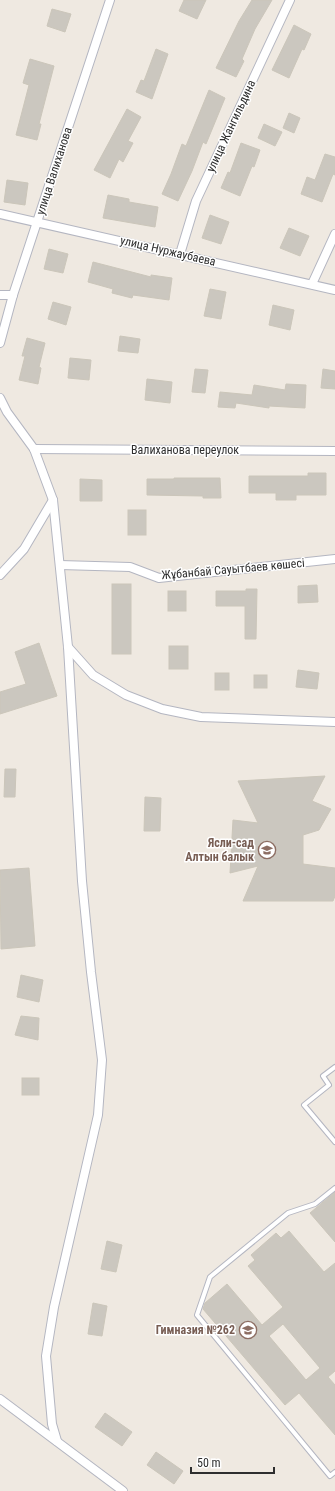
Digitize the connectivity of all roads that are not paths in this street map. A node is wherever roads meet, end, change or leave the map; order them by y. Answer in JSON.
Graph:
{"nodes":[{"id":1,"x":110,"y":0,"type":"edge"},
{"id":2,"x":290,"y":0,"type":"edge"},
{"id":3,"x":0,"y":214,"type":"edge"},
{"id":4,"x":37,"y":222,"type":"junction"},
{"id":5,"x":335,"y":234,"type":"edge"},
{"id":6,"x":180,"y":254,"type":"junction"},
{"id":7,"x":312,"y":284,"type":"junction"},
{"id":8,"x":335,"y":290,"type":"edge"},
{"id":9,"x":13,"y":294,"type":"junction"},
{"id":10,"x":0,"y":295,"type":"edge"},
{"id":11,"x":0,"y":343,"type":"edge"},
{"id":12,"x":0,"y":398,"type":"edge"},
{"id":13,"x":34,"y":449,"type":"junction"},
{"id":14,"x":335,"y":451,"type":"edge"},
{"id":15,"x":53,"y":500,"type":"junction"},
{"id":16,"x":335,"y":559,"type":"edge"},
{"id":17,"x":60,"y":566,"type":"junction"},
{"id":18,"x":0,"y":575,"type":"edge"},
{"id":19,"x":68,"y":647,"type":"junction"},
{"id":20,"x":335,"y":722,"type":"edge"},
{"id":21,"x":335,"y":1067,"type":"edge"},
{"id":22,"x":335,"y":1142,"type":"edge"},
{"id":23,"x":335,"y":1188,"type":"edge"},
{"id":24,"x":0,"y":1399,"type":"edge"},
{"id":25,"x":57,"y":1441,"type":"junction"},
{"id":26,"x":335,"y":1472,"type":"edge"},
{"id":27,"x":122,"y":1491,"type":"edge"}],
"edges":[{"from":1,"to":4,"type":"street","name":"улица Валиханова"},
{"from":2,"to":6,"type":"street","name":"улица Жангильдина"},
{"from":3,"to":4,"type":"street","name":"улица Нуржаубаева"},
{"from":4,"to":6,"type":"street","name":"улица Нуржаубаева"},
{"from":4,"to":9,"type":"street","name":"улица Валиханова"},
{"from":5,"to":7,"type":"street"},
{"from":6,"to":7,"type":"street","name":"улица Нуржаубаева"},
{"from":7,"to":8,"type":"street","name":"улица Нуржаубаева"},
{"from":9,"to":10,"type":"street"},
{"from":9,"to":11,"type":"street","name":"улица Валиханова"},
{"from":12,"to":13,"type":"street"},
{"from":13,"to":14,"type":"street","name":"Валиханова переулок"},
{"from":13,"to":15,"type":"street"},
{"from":15,"to":17,"type":"street"},
{"from":15,"to":18,"type":"street"},
{"from":16,"to":17,"type":"street","name":"Жұбанбай Сауытбаев көшесі"},
{"from":17,"to":19,"type":"street"},
{"from":19,"to":20,"type":"street"},
{"from":19,"to":25,"type":"street"},
{"from":21,"to":22,"type":"lane"},
{"from":23,"to":26,"type":"lane"},
{"from":24,"to":25,"type":"street"},
{"from":25,"to":27,"type":"street"}]}
